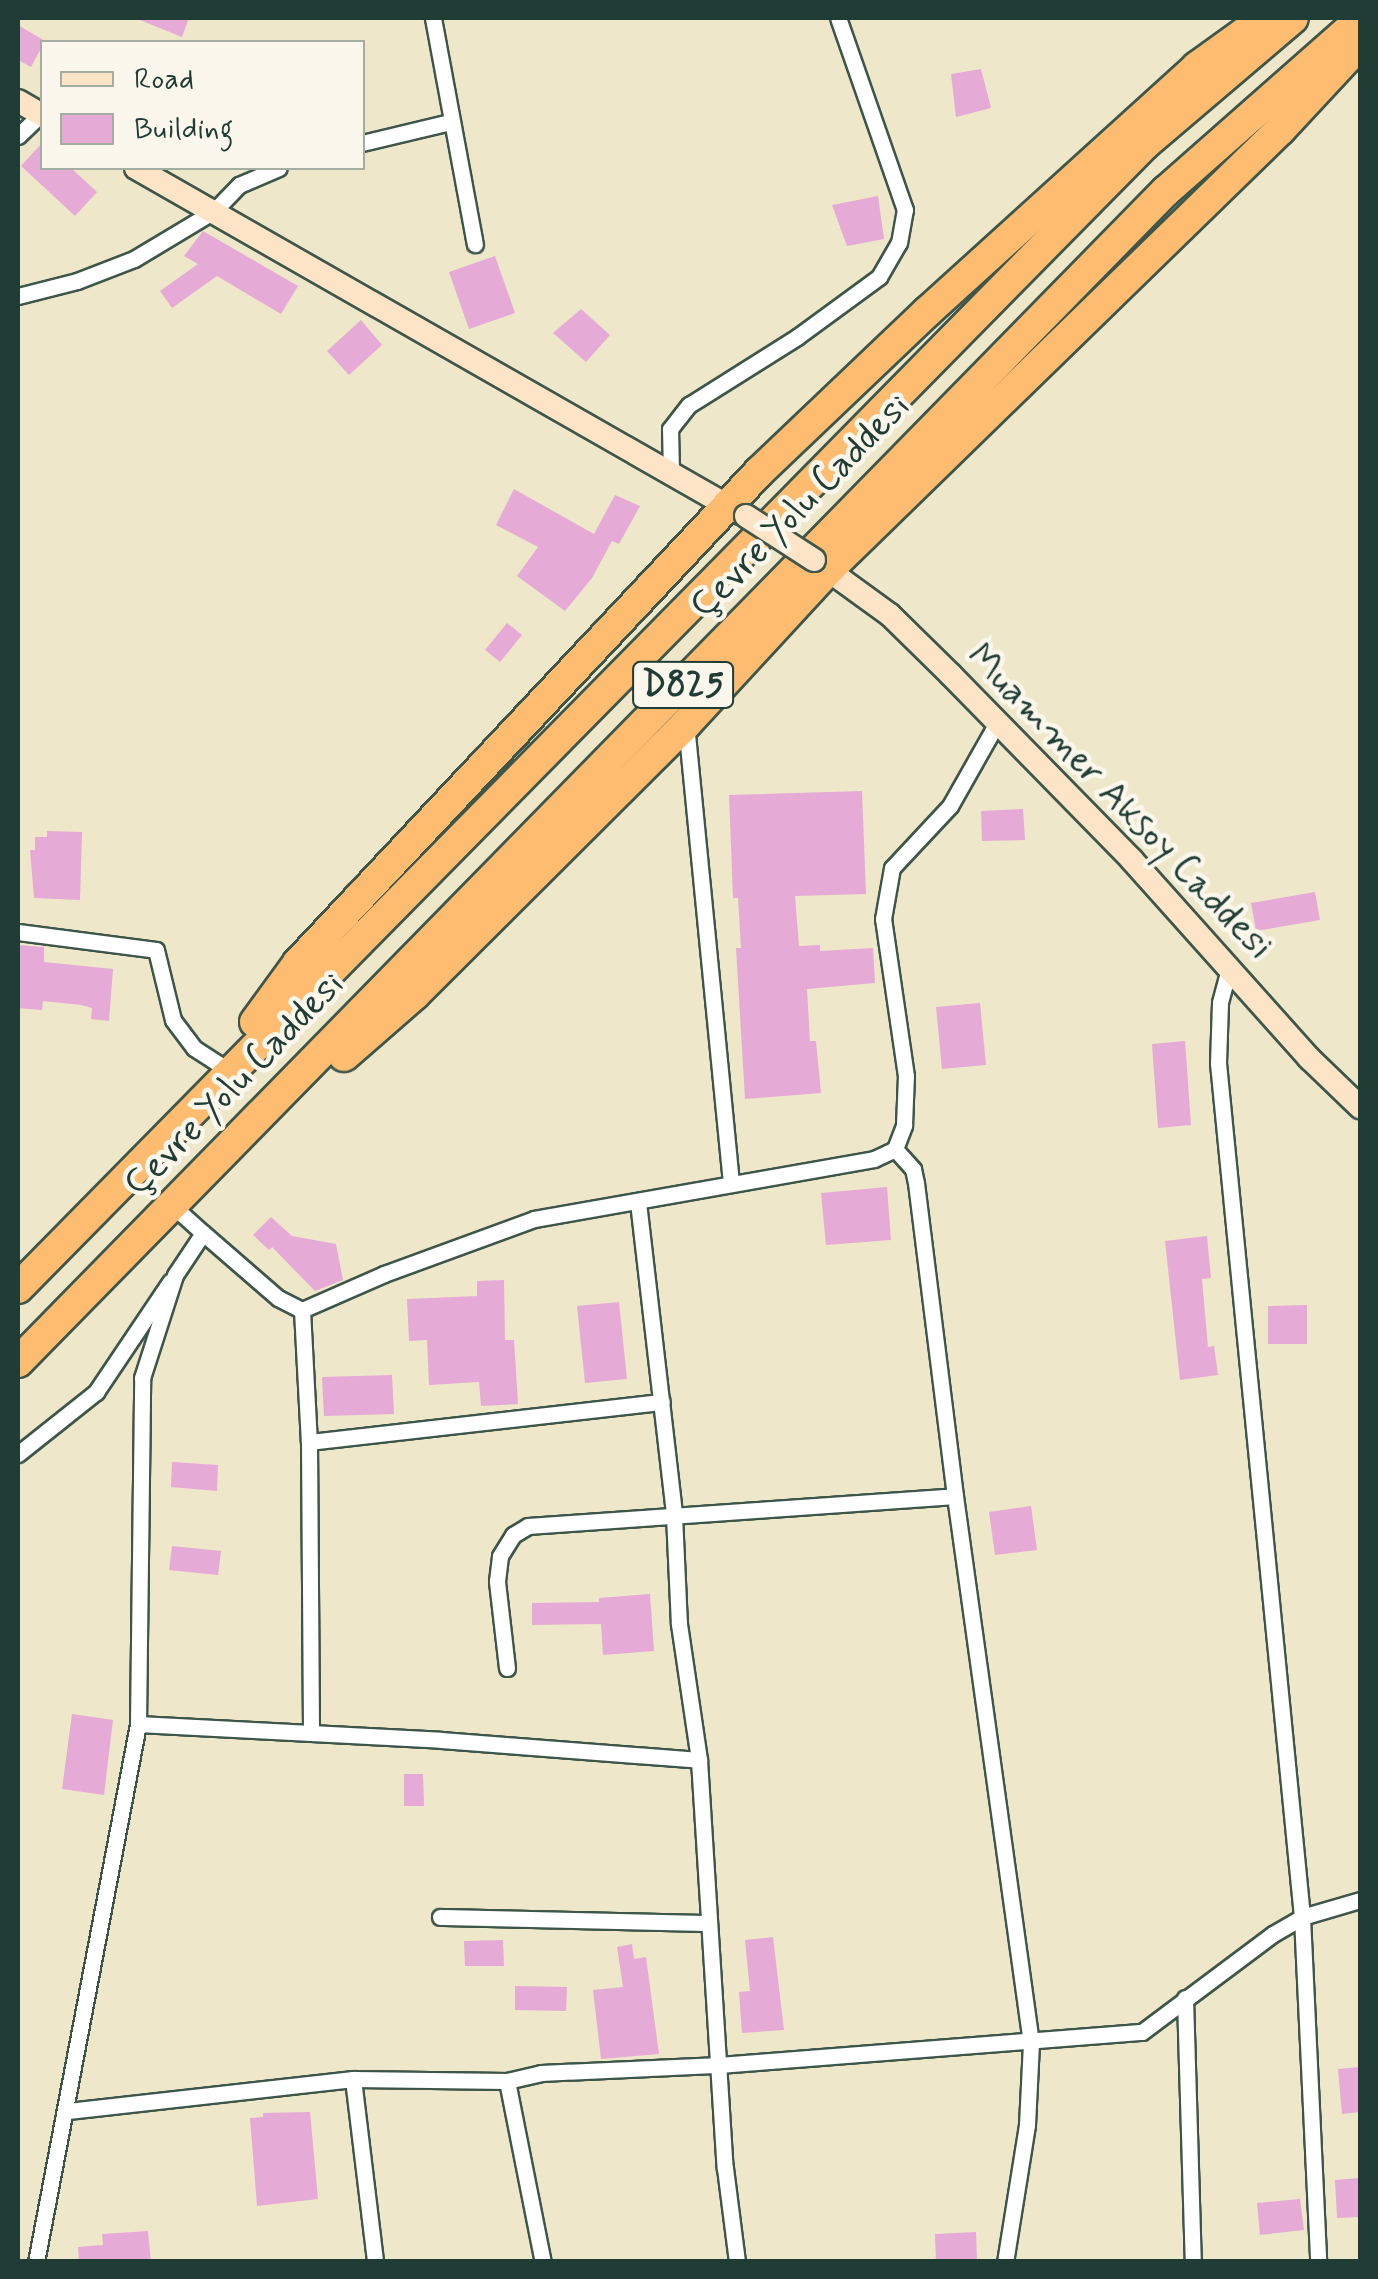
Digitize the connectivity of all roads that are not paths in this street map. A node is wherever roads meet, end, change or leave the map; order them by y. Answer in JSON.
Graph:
{"nodes":[{"id":1,"x":433,"y":18,"type":"edge"},
{"id":2,"x":838,"y":18,"type":"edge"},
{"id":3,"x":1265,"y":18,"type":"edge"},
{"id":4,"x":1293,"y":18,"type":"edge"},
{"id":5,"x":1360,"y":20,"type":"edge"},
{"id":6,"x":1360,"y":44,"type":"edge"},
{"id":7,"x":18,"y":101,"type":"edge"},
{"id":8,"x":40,"y":114,"type":"edge"},
{"id":9,"x":40,"y":117,"type":"edge"},
{"id":10,"x":450,"y":122,"type":"junction"},
{"id":11,"x":18,"y":136,"type":"edge"},
{"id":12,"x":365,"y":142,"type":"edge"},
{"id":13,"x":140,"y":170,"type":"edge"},
{"id":14,"x":273,"y":170,"type":"edge"},
{"id":15,"x":214,"y":211,"type":"junction"},
{"id":16,"x":475,"y":244,"type":"dead end"},
{"id":17,"x":18,"y":296,"type":"edge"},
{"id":18,"x":671,"y":472,"type":"junction"},
{"id":19,"x":737,"y":511,"type":"junction"},
{"id":20,"x":821,"y":565,"type":"junction"},
{"id":21,"x":997,"y":723,"type":"junction"},
{"id":22,"x":686,"y":724,"type":"junction"},
{"id":23,"x":18,"y":932,"type":"edge"},
{"id":24,"x":1230,"y":965,"type":"junction"},
{"id":25,"x":223,"y":1068,"type":"junction"},
{"id":26,"x":200,"y":1100,"type":"junction"},
{"id":27,"x":1360,"y":1107,"type":"edge"},
{"id":28,"x":894,"y":1149,"type":"junction"},
{"id":29,"x":731,"y":1183,"type":"junction"},
{"id":30,"x":638,"y":1202,"type":"junction"},
{"id":31,"x":173,"y":1206,"type":"junction"},
{"id":32,"x":204,"y":1233,"type":"junction"},
{"id":33,"x":175,"y":1275,"type":"junction"},
{"id":34,"x":18,"y":1288,"type":"edge"},
{"id":35,"x":302,"y":1310,"type":"junction"},
{"id":36,"x":18,"y":1362,"type":"edge"},
{"id":37,"x":662,"y":1402,"type":"junction"},
{"id":38,"x":309,"y":1442,"type":"junction"},
{"id":39,"x":18,"y":1454,"type":"edge"},
{"id":40,"x":955,"y":1496,"type":"junction"},
{"id":41,"x":674,"y":1515,"type":"junction"},
{"id":42,"x":507,"y":1668,"type":"dead end"},
{"id":43,"x":138,"y":1724,"type":"junction"},
{"id":44,"x":311,"y":1733,"type":"junction"},
{"id":45,"x":699,"y":1760,"type":"junction"},
{"id":46,"x":1360,"y":1900,"type":"edge"},
{"id":47,"x":440,"y":1917,"type":"dead end"},
{"id":48,"x":1302,"y":1918,"type":"junction"},
{"id":49,"x":708,"y":1923,"type":"junction"},
{"id":50,"x":1185,"y":1998,"type":"junction"},
{"id":51,"x":1031,"y":2043,"type":"junction"},
{"id":52,"x":720,"y":2065,"type":"junction"},
{"id":53,"x":353,"y":2080,"type":"junction"},
{"id":54,"x":508,"y":2080,"type":"junction"},
{"id":55,"x":68,"y":2111,"type":"junction"},
{"id":56,"x":36,"y":2262,"type":"edge"},
{"id":57,"x":375,"y":2262,"type":"edge"},
{"id":58,"x":544,"y":2262,"type":"edge"},
{"id":59,"x":737,"y":2262,"type":"edge"},
{"id":60,"x":1005,"y":2262,"type":"edge"},
{"id":61,"x":1193,"y":2262,"type":"edge"},
{"id":62,"x":1318,"y":2262,"type":"edge"}],
"edges":[{"from":1,"to":10,"type":"street"},
{"from":2,"to":18,"type":"street"},
{"from":3,"to":19,"type":"highway"},
{"from":4,"to":26,"type":"highway","name":"Çevre Yolu Caddesi","number":"D825"},
{"from":5,"to":31,"type":"highway","name":"Çevre Yolu Caddesi","number":"D825"},
{"from":6,"to":20,"type":"highway"},
{"from":7,"to":8,"type":"street"},
{"from":9,"to":11,"type":"street"},
{"from":10,"to":12,"type":"street"},
{"from":10,"to":16,"type":"street"},
{"from":13,"to":15,"type":"street","name":"Muammer Aksoy Caddesi"},
{"from":14,"to":15,"type":"street"},
{"from":15,"to":17,"type":"street"},
{"from":15,"to":18,"type":"street","name":"Muammer Aksoy Caddesi"},
{"from":18,"to":19,"type":"street","name":"Muammer Aksoy Caddesi"},
{"from":19,"to":20,"type":"street","name":"Muammer Aksoy Caddesi","bridge":true},
{"from":19,"to":25,"type":"highway"},
{"from":20,"to":21,"type":"street","name":"Muammer Aksoy Caddesi"},
{"from":20,"to":22,"type":"highway"},
{"from":21,"to":24,"type":"street","name":"Muammer Aksoy Caddesi"},
{"from":21,"to":28,"type":"street"},
{"from":22,"to":29,"type":"street"},
{"from":22,"to":31,"type":"highway"},
{"from":23,"to":25,"type":"street"},
{"from":24,"to":27,"type":"street","name":"Muammer Aksoy Caddesi"},
{"from":24,"to":48,"type":"street"},
{"from":25,"to":26,"type":"highway"},
{"from":26,"to":34,"type":"highway","name":"Çevre Yolu Caddesi","number":"D825"},
{"from":28,"to":29,"type":"street"},
{"from":28,"to":40,"type":"street"},
{"from":29,"to":30,"type":"street"},
{"from":30,"to":35,"type":"street"},
{"from":30,"to":37,"type":"street"},
{"from":31,"to":32,"type":"street"},
{"from":31,"to":36,"type":"highway","name":"Çevre Yolu Caddesi","number":"D825"},
{"from":32,"to":33,"type":"street"},
{"from":32,"to":35,"type":"street"},
{"from":33,"to":39,"type":"street"},
{"from":33,"to":43,"type":"street"},
{"from":35,"to":38,"type":"street"},
{"from":37,"to":38,"type":"street"},
{"from":37,"to":41,"type":"street"},
{"from":38,"to":44,"type":"street"},
{"from":40,"to":41,"type":"street"},
{"from":40,"to":51,"type":"street"},
{"from":41,"to":42,"type":"street"},
{"from":41,"to":45,"type":"street"},
{"from":43,"to":44,"type":"street"},
{"from":43,"to":55,"type":"street"},
{"from":44,"to":45,"type":"street"},
{"from":45,"to":49,"type":"street"},
{"from":46,"to":48,"type":"street"},
{"from":47,"to":49,"type":"street"},
{"from":48,"to":50,"type":"street"},
{"from":48,"to":62,"type":"street"},
{"from":49,"to":52,"type":"street"},
{"from":50,"to":51,"type":"street"},
{"from":50,"to":61,"type":"street"},
{"from":51,"to":52,"type":"street"},
{"from":51,"to":60,"type":"street"},
{"from":52,"to":54,"type":"street"},
{"from":52,"to":59,"type":"street"},
{"from":53,"to":54,"type":"street"},
{"from":53,"to":55,"type":"street"},
{"from":53,"to":57,"type":"street"},
{"from":54,"to":58,"type":"street"},
{"from":55,"to":56,"type":"street"}]}
